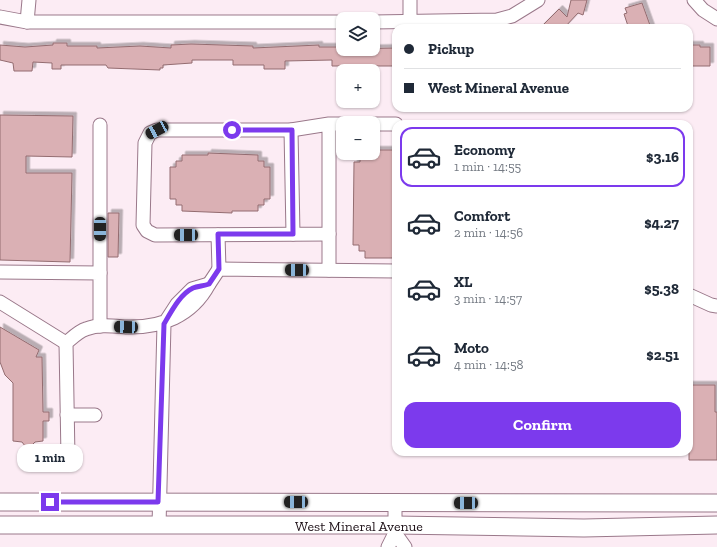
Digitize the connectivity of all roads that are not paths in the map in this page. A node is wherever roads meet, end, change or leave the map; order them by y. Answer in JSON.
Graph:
{"nodes":[{"id":1,"x":29,"y":0,"type":"edge"},
{"id":2,"x":410,"y":0,"type":"edge"},
{"id":3,"x":694,"y":0,"type":"edge"},
{"id":4,"x":534,"y":3,"type":"edge"},
{"id":5,"x":0,"y":17,"type":"edge"},
{"id":6,"x":717,"y":19,"type":"edge"},
{"id":7,"x":27,"y":22,"type":"junction"},
{"id":8,"x":336,"y":22,"type":"edge"},
{"id":9,"x":380,"y":22,"type":"edge"},
{"id":10,"x":410,"y":22,"type":"junction"},
{"id":11,"x":329,"y":124,"type":"junction"},
{"id":12,"x":336,"y":124,"type":"edge"},
{"id":13,"x":380,"y":124,"type":"edge"},
{"id":14,"x":392,"y":124,"type":"edge"},
{"id":15,"x":100,"y":125,"type":"dead end"},
{"id":16,"x":292,"y":130,"type":"junction"},
{"id":17,"x":218,"y":234,"type":"junction"},
{"id":18,"x":293,"y":234,"type":"junction"},
{"id":19,"x":328,"y":234,"type":"junction"},
{"id":20,"x":219,"y":269,"type":"junction"},
{"id":21,"x":329,"y":270,"type":"junction"},
{"id":22,"x":392,"y":271,"type":"edge"},
{"id":23,"x":0,"y":272,"type":"edge"},
{"id":24,"x":100,"y":273,"type":"junction"},
{"id":25,"x":693,"y":297,"type":"edge"},
{"id":26,"x":0,"y":302,"type":"edge"},
{"id":27,"x":717,"y":306,"type":"edge"},
{"id":28,"x":164,"y":324,"type":"junction"},
{"id":29,"x":100,"y":326,"type":"junction"},
{"id":30,"x":66,"y":343,"type":"junction"},
{"id":31,"x":67,"y":415,"type":"junction"},
{"id":32,"x":95,"y":415,"type":"dead end"},
{"id":33,"x":68,"y":458,"type":"dead end"},
{"id":34,"x":0,"y":502,"type":"edge"},
{"id":35,"x":158,"y":502,"type":"junction"},
{"id":36,"x":395,"y":503,"type":"junction"},
{"id":37,"x":717,"y":503,"type":"edge"},
{"id":38,"x":0,"y":525,"type":"edge"},
{"id":39,"x":717,"y":525,"type":"edge"},
{"id":40,"x":159,"y":526,"type":"junction"},
{"id":41,"x":395,"y":529,"type":"junction"},
{"id":42,"x":388,"y":547,"type":"edge"},
{"id":43,"x":405,"y":547,"type":"edge"}],
"edges":[{"from":1,"to":7,"type":"street"},
{"from":2,"to":10,"type":"street"},
{"from":3,"to":6,"type":"street"},
{"from":4,"to":10,"type":"street"},
{"from":5,"to":7,"type":"street"},
{"from":7,"to":8,"type":"street"},
{"from":9,"to":10,"type":"street"},
{"from":11,"to":12,"type":"street"},
{"from":11,"to":16,"type":"street"},
{"from":11,"to":19,"type":"street"},
{"from":13,"to":14,"type":"street"},
{"from":15,"to":24,"type":"street"},
{"from":16,"to":17,"type":"street"},
{"from":16,"to":18,"type":"street"},
{"from":17,"to":18,"type":"street"},
{"from":17,"to":20,"type":"street"},
{"from":18,"to":19,"type":"street"},
{"from":19,"to":21,"type":"street"},
{"from":20,"to":21,"type":"street"},
{"from":20,"to":28,"type":"street"},
{"from":21,"to":22,"type":"street"},
{"from":23,"to":24,"type":"street"},
{"from":24,"to":29,"type":"street"},
{"from":25,"to":27,"type":"street"},
{"from":26,"to":30,"type":"street"},
{"from":28,"to":29,"type":"street"},
{"from":28,"to":35,"type":"street"},
{"from":29,"to":30,"type":"street"},
{"from":30,"to":31,"type":"street"},
{"from":31,"to":32,"type":"street"},
{"from":31,"to":33,"type":"street"},
{"from":34,"to":35,"type":"main road","name":"West Mineral Avenue"},
{"from":35,"to":36,"type":"main road","name":"West Mineral Avenue"},
{"from":35,"to":40,"type":"street"},
{"from":36,"to":37,"type":"main road","name":"West Mineral Avenue"},
{"from":36,"to":41,"type":"street"},
{"from":38,"to":40,"type":"main road","name":"West Mineral Avenue"},
{"from":39,"to":41,"type":"main road","name":"West Mineral Avenue"},
{"from":40,"to":41,"type":"main road","name":"West Mineral Avenue"},
{"from":41,"to":42,"type":"street"},
{"from":41,"to":43,"type":"street"}]}
